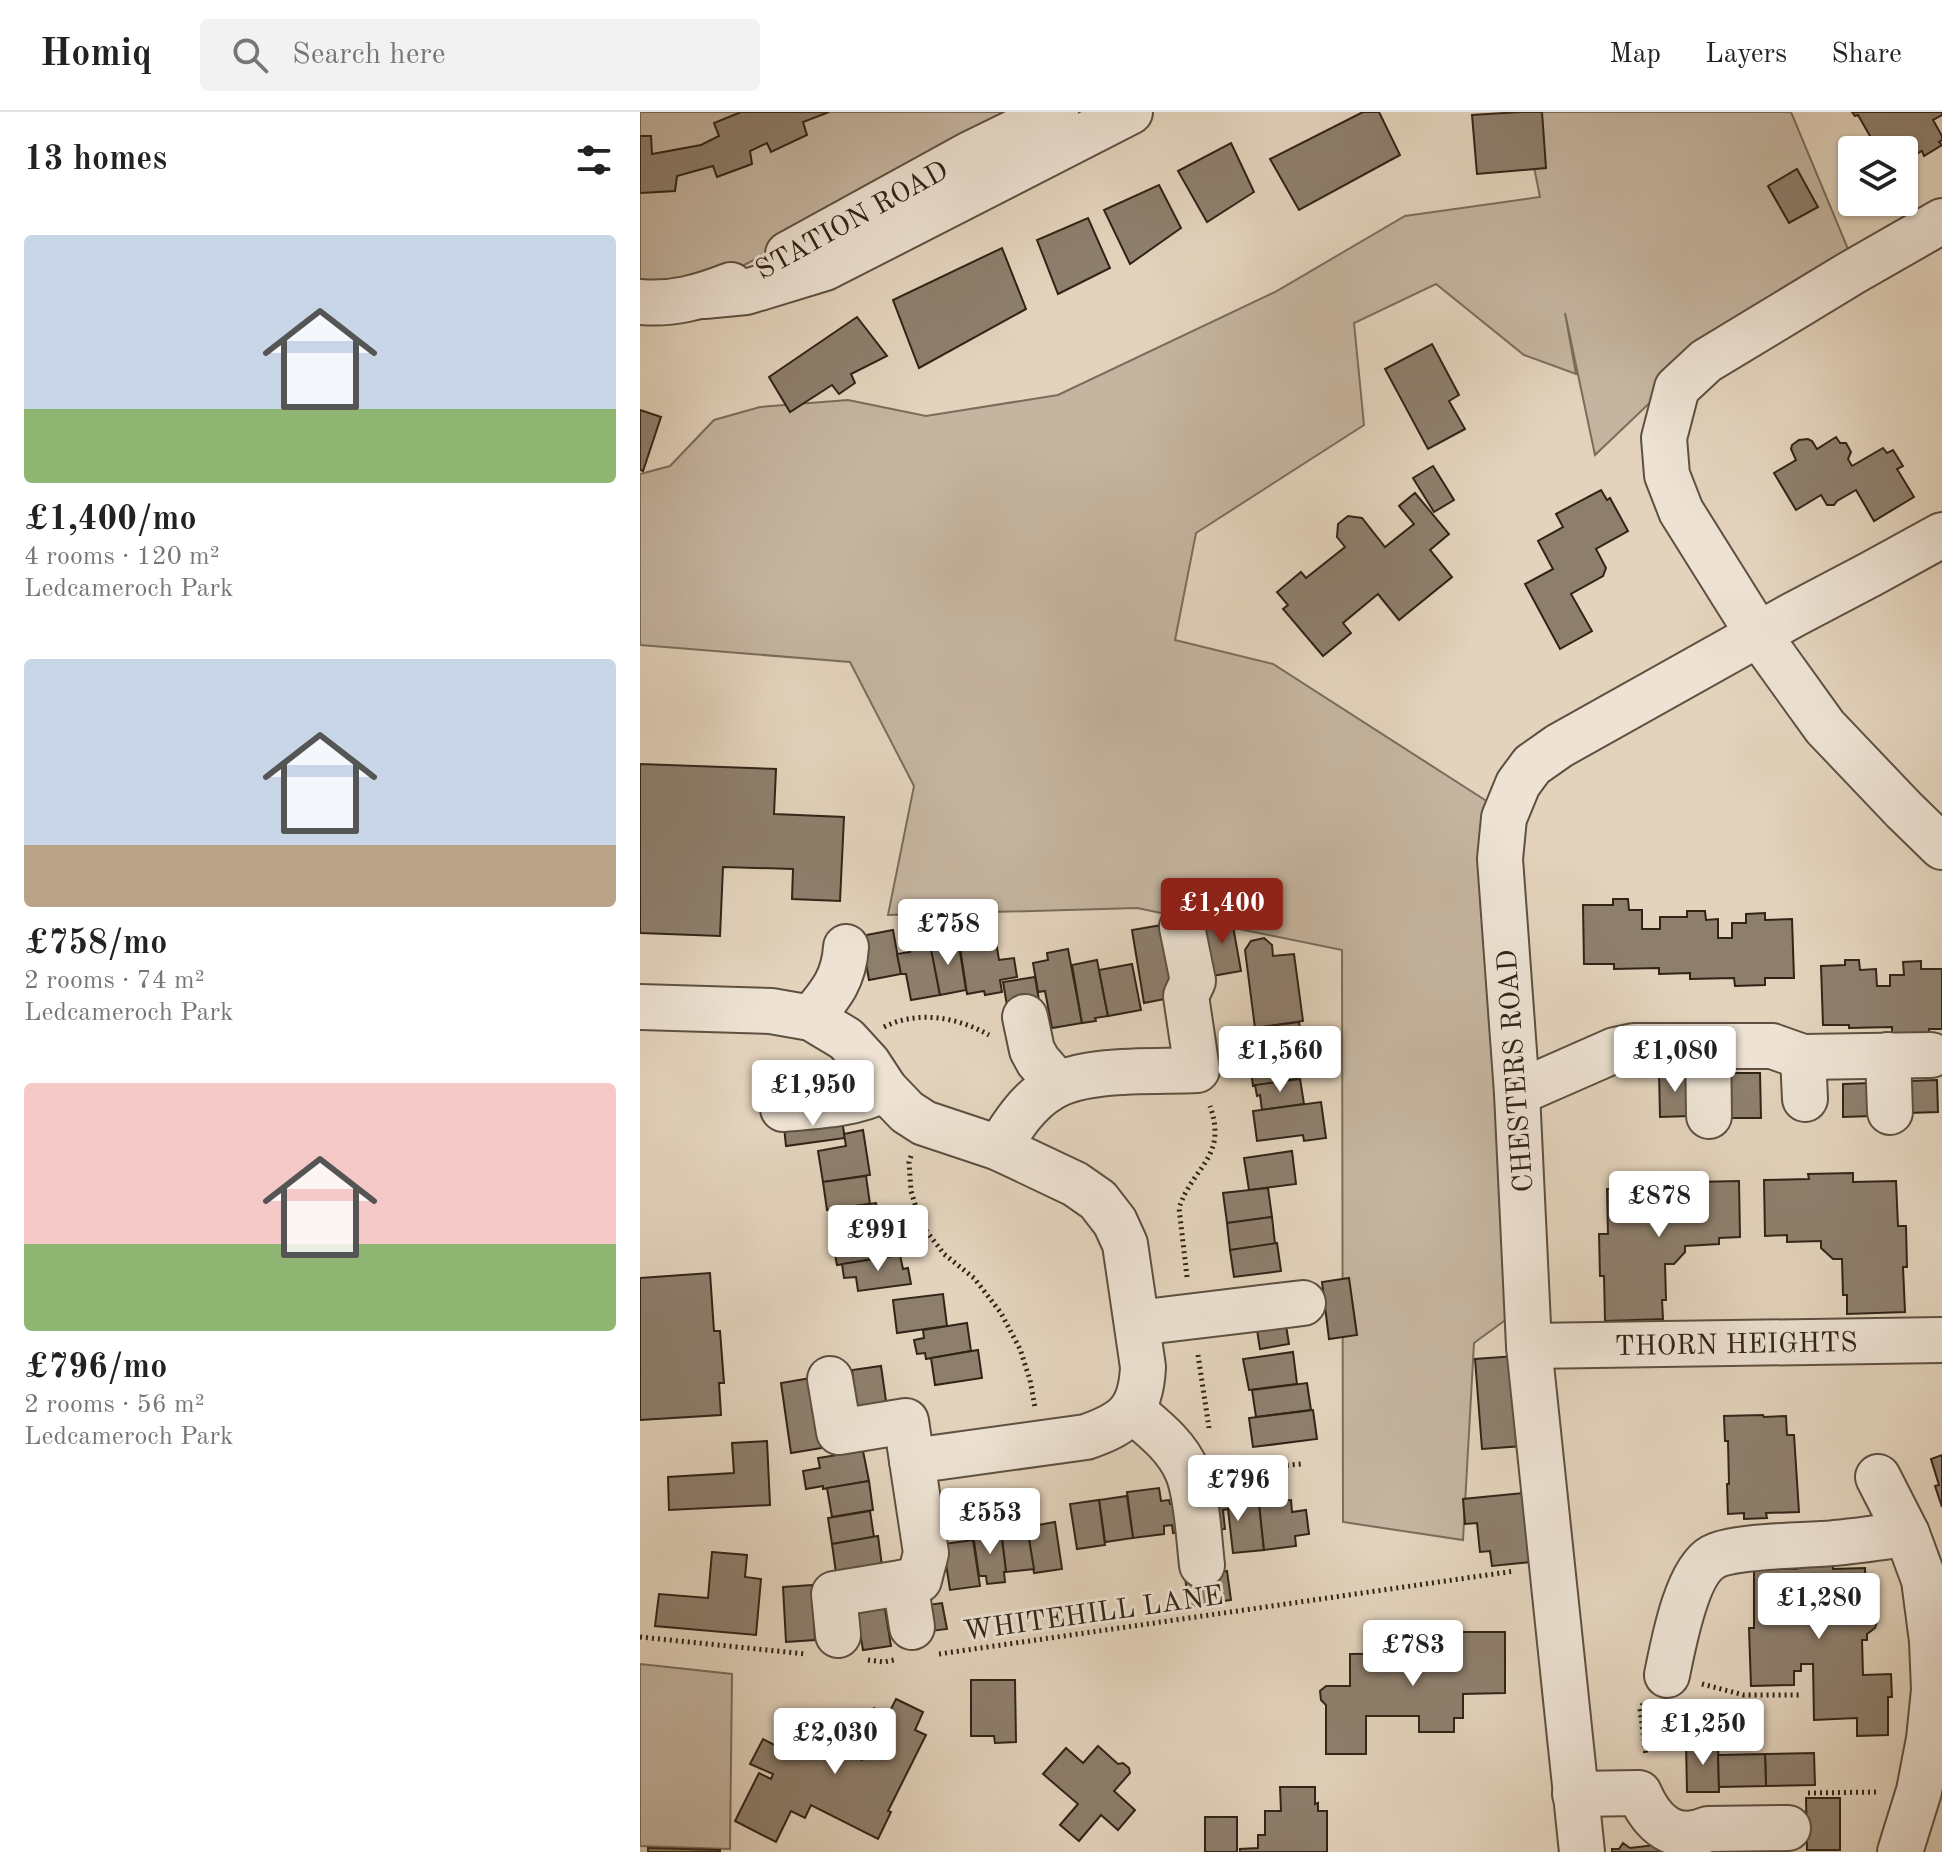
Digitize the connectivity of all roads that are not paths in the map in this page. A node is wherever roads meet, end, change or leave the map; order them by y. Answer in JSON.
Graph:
{"nodes":[{"id":1,"x":1056,"y":112,"type":"edge"},
{"id":2,"x":1130,"y":112,"type":"edge"},
{"id":3,"x":1942,"y":221,"type":"edge"},
{"id":4,"x":704,"y":296,"type":"junction"},
{"id":5,"x":640,"y":302,"type":"edge"},
{"id":6,"x":1942,"y":535,"type":"edge"},
{"id":7,"x":1758,"y":634,"type":"junction"},
{"id":8,"x":1942,"y":847,"type":"edge"},
{"id":9,"x":1182,"y":927,"type":"dead end"},
{"id":10,"x":846,"y":947,"type":"dead end"},
{"id":11,"x":640,"y":1007,"type":"edge"},
{"id":12,"x":791,"y":1015,"type":"junction"},
{"id":13,"x":1011,"y":1028,"type":"road end"},
{"id":14,"x":1708,"y":1046,"type":"junction"},
{"id":15,"x":1888,"y":1055,"type":"junction"},
{"id":16,"x":1931,"y":1055,"type":"dead end"},
{"id":17,"x":1058,"y":1084,"type":"junction"},
{"id":18,"x":885,"y":1089,"type":"junction"},
{"id":19,"x":1517,"y":1093,"type":"junction"},
{"id":20,"x":783,"y":1109,"type":"dead end"},
{"id":21,"x":1890,"y":1112,"type":"dead end"},
{"id":22,"x":1709,"y":1116,"type":"dead end"},
{"id":23,"x":999,"y":1148,"type":"junction"},
{"id":24,"x":1304,"y":1309,"type":"dead end"},
{"id":25,"x":1137,"y":1323,"type":"junction"},
{"id":26,"x":1942,"y":1340,"type":"edge"},
{"id":27,"x":1529,"y":1346,"type":"junction"},
{"id":28,"x":830,"y":1379,"type":"dead end"},
{"id":29,"x":1132,"y":1410,"type":"junction"},
{"id":30,"x":912,"y":1461,"type":"junction"},
{"id":31,"x":1878,"y":1477,"type":"dead end"},
{"id":32,"x":1907,"y":1534,"type":"junction"},
{"id":33,"x":1202,"y":1565,"type":"dead end"},
{"id":34,"x":905,"y":1582,"type":"junction"},
{"id":35,"x":914,"y":1647,"type":"road end"},
{"id":36,"x":833,"y":1649,"type":"road end"},
{"id":37,"x":1667,"y":1675,"type":"road end"},
{"id":38,"x":1575,"y":1794,"type":"junction"},
{"id":39,"x":1788,"y":1828,"type":"road end"},
{"id":40,"x":1582,"y":1852,"type":"edge"},
{"id":41,"x":1900,"y":1852,"type":"edge"}],
"edges":[{"from":1,"to":4,"type":"street","name":"STATION ROAD"},
{"from":2,"to":4,"type":"street"},
{"from":3,"to":7,"type":"street"},
{"from":4,"to":5,"type":"street","name":"STATION ROAD"},
{"from":6,"to":7,"type":"street","name":"CHESTERS ROAD"},
{"from":7,"to":8,"type":"street"},
{"from":7,"to":19,"type":"street","name":"CHESTERS ROAD"},
{"from":9,"to":17,"type":"street"},
{"from":10,"to":12,"type":"street"},
{"from":11,"to":12,"type":"street"},
{"from":12,"to":18,"type":"street"},
{"from":13,"to":17,"type":"street"},
{"from":14,"to":15,"type":"street"},
{"from":14,"to":19,"type":"street"},
{"from":14,"to":22,"type":"street"},
{"from":15,"to":16,"type":"street"},
{"from":15,"to":21,"type":"street"},
{"from":17,"to":23,"type":"street"},
{"from":18,"to":20,"type":"street"},
{"from":18,"to":23,"type":"street"},
{"from":19,"to":27,"type":"street","name":"CHESTERS ROAD"},
{"from":23,"to":25,"type":"street"},
{"from":24,"to":25,"type":"street"},
{"from":25,"to":29,"type":"street"},
{"from":26,"to":27,"type":"street","name":"THORN HEIGHTS"},
{"from":27,"to":38,"type":"street","name":"CHESTERS ROAD"},
{"from":28,"to":30,"type":"street"},
{"from":29,"to":30,"type":"street"},
{"from":29,"to":33,"type":"street"},
{"from":30,"to":34,"type":"street"},
{"from":31,"to":32,"type":"street"},
{"from":32,"to":37,"type":"street"},
{"from":32,"to":41,"type":"street"},
{"from":34,"to":35,"type":"street"},
{"from":34,"to":36,"type":"street"},
{"from":38,"to":39,"type":"street"},
{"from":38,"to":40,"type":"street","name":"CHESTERS ROAD"}]}
